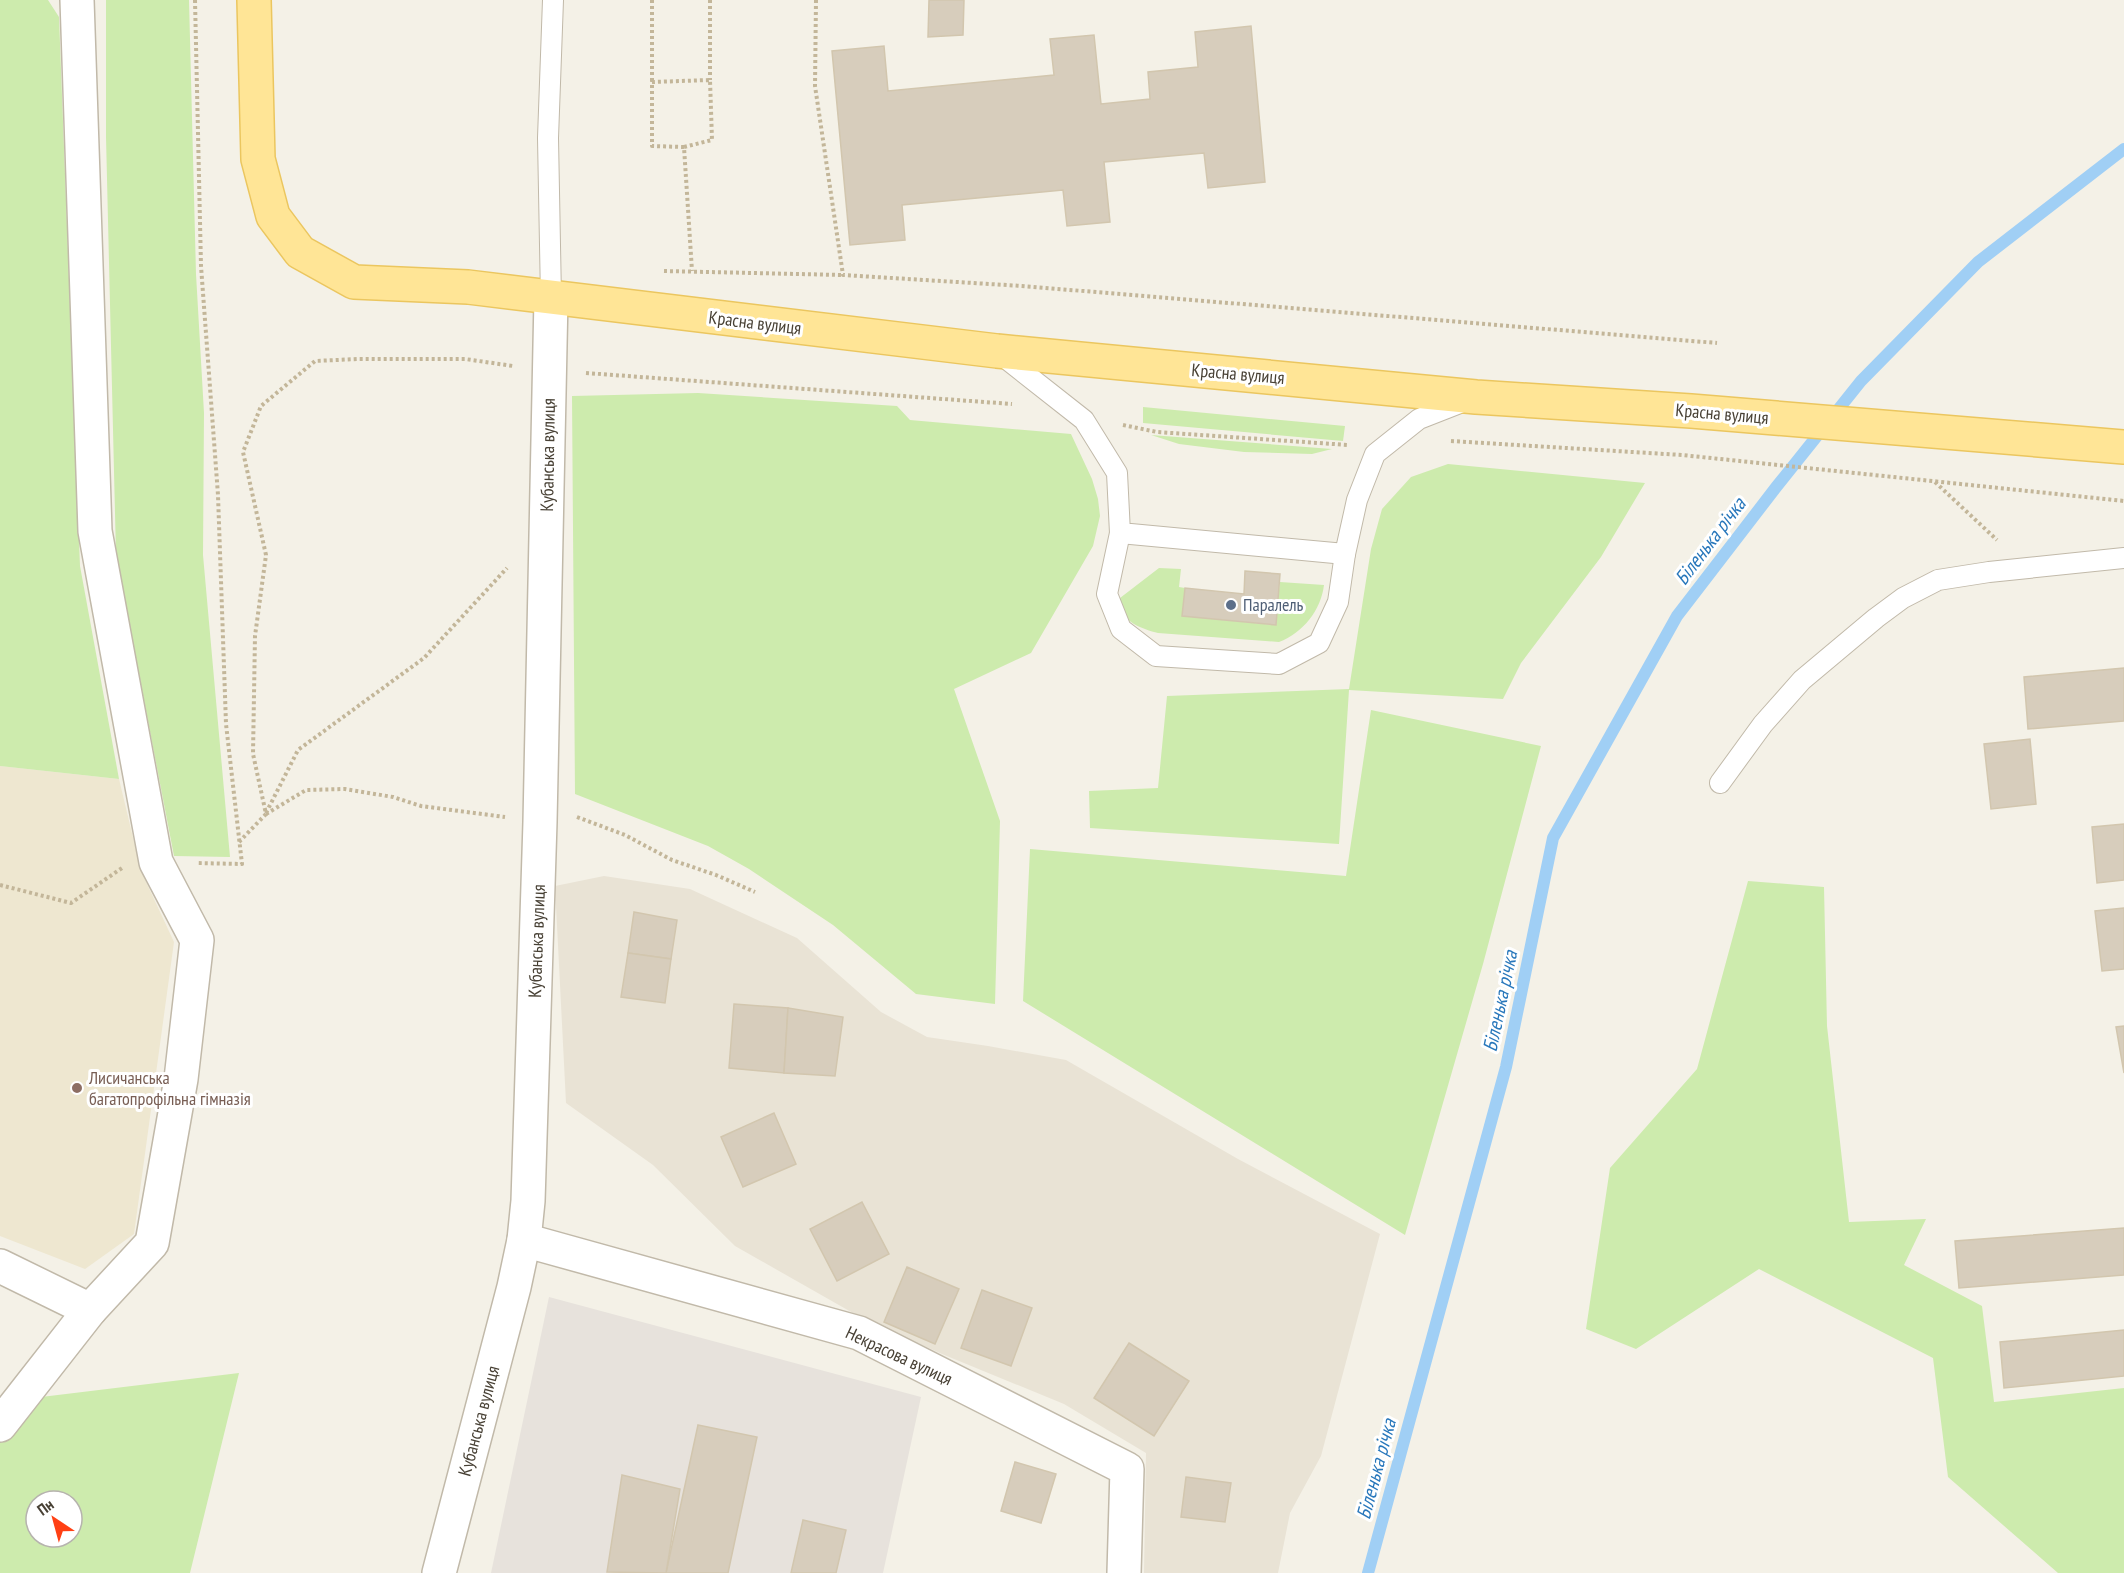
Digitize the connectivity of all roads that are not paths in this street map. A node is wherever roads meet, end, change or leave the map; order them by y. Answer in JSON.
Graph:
{"nodes":[{"id":1,"x":77,"y":0,"type":"edge"},
{"id":2,"x":254,"y":0,"type":"edge"},
{"id":3,"x":553,"y":0,"type":"edge"},
{"id":4,"x":550,"y":298,"type":"junction"},
{"id":5,"x":997,"y":351,"type":"junction"},
{"id":6,"x":1476,"y":397,"type":"junction"},
{"id":7,"x":2124,"y":447,"type":"edge"},
{"id":8,"x":1120,"y":533,"type":"junction"},
{"id":9,"x":1345,"y":554,"type":"junction"},
{"id":10,"x":2124,"y":558,"type":"edge"},
{"id":11,"x":1720,"y":783,"type":"dead end"},
{"id":12,"x":524,"y":1240,"type":"junction"},
{"id":13,"x":0,"y":1266,"type":"edge"},
{"id":14,"x":90,"y":1310,"type":"junction"},
{"id":15,"x":0,"y":1425,"type":"edge"},
{"id":16,"x":439,"y":1573,"type":"edge"},
{"id":17,"x":1124,"y":1573,"type":"edge"}],
"edges":[{"from":1,"to":14,"type":"street"},
{"from":2,"to":4,"type":"main road","name":"Красна вулиця"},
{"from":3,"to":4,"type":"lane"},
{"from":4,"to":5,"type":"main road","name":"Красна вулиця"},
{"from":4,"to":12,"type":"street","name":"Кубанська вулиця"},
{"from":5,"to":6,"type":"main road","name":"Красна вулиця"},
{"from":5,"to":8,"type":"lane"},
{"from":6,"to":7,"type":"main road","name":"Красна вулиця"},
{"from":6,"to":9,"type":"lane"},
{"from":8,"to":9,"type":"lane"},
{"from":8,"to":9,"type":"lane"},
{"from":10,"to":11,"type":"lane"},
{"from":12,"to":16,"type":"street","name":"Кубанська вулиця"},
{"from":12,"to":17,"type":"street","name":"Некрасова вулиця"},
{"from":13,"to":14,"type":"street"},
{"from":14,"to":15,"type":"street"}]}
